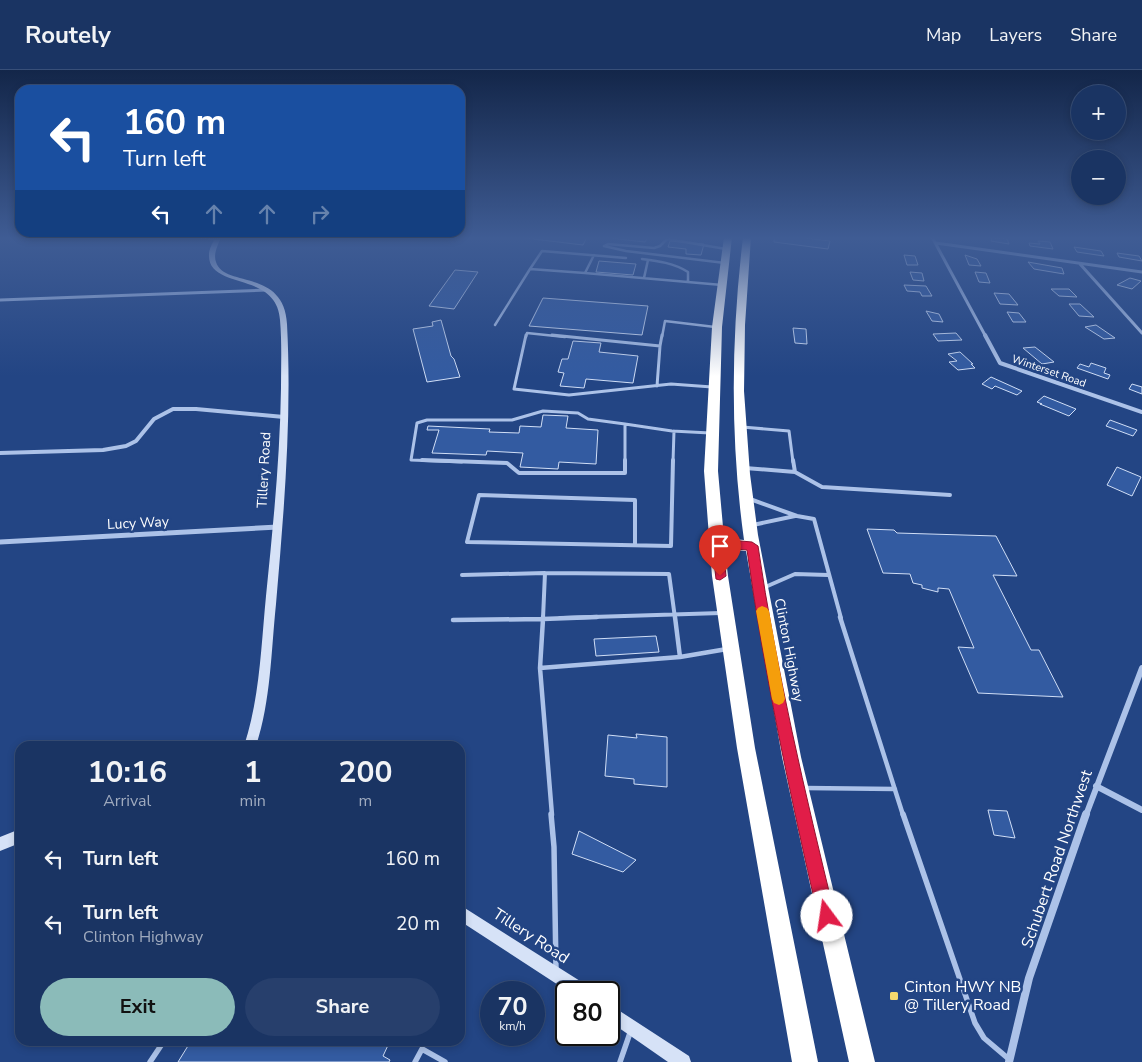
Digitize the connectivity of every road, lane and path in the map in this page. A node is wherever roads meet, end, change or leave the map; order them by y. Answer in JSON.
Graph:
{"nodes":[{"id":1,"x":250,"y":283,"type":"edge"},
{"id":2,"x":521,"y":283,"type":"edge"},
{"id":3,"x":703,"y":283,"type":"edge"},
{"id":4,"x":739,"y":283,"type":"edge"},
{"id":5,"x":957,"y":283,"type":"edge"},
{"id":6,"x":1097,"y":283,"type":"edge"},
{"id":7,"x":722,"y":285,"type":"joint"},
{"id":8,"x":267,"y":290,"type":"junction"},
{"id":9,"x":0,"y":300,"type":"edge"},
{"id":10,"x":495,"y":324,"type":"dead end"},
{"id":11,"x":717,"y":327,"type":"junction"},
{"id":12,"x":1142,"y":333,"type":"edge"},
{"id":13,"x":728,"y":345,"type":"junction"},
{"id":14,"x":660,"y":346,"type":"junction"},
{"id":15,"x":657,"y":386,"type":"junction"},
{"id":16,"x":714,"y":387,"type":"junction"},
{"id":17,"x":1142,"y":412,"type":"edge"},
{"id":18,"x":284,"y":417,"type":"junction"},
{"id":19,"x":625,"y":424,"type":"junction"},
{"id":20,"x":740,"y":426,"type":"junction"},
{"id":21,"x":674,"y":431,"type":"junction"},
{"id":22,"x":712,"y":434,"type":"junction"},
{"id":23,"x":0,"y":454,"type":"edge"},
{"id":24,"x":743,"y":468,"type":"junction"},
{"id":25,"x":795,"y":472,"type":"junction"},
{"id":26,"x":950,"y":495,"type":"dead end"},
{"id":27,"x":746,"y":497,"type":"junction"},
{"id":28,"x":797,"y":516,"type":"junction"},
{"id":29,"x":278,"y":527,"type":"junction"},
{"id":30,"x":751,"y":536,"type":"junction"},
{"id":31,"x":0,"y":542,"type":"edge"},
{"id":32,"x":718,"y":543,"type":"junction"},
{"id":33,"x":635,"y":545,"type":"junction"},
{"id":34,"x":544,"y":573,"type":"junction"},
{"id":35,"x":828,"y":574,"type":"junction"},
{"id":36,"x":462,"y":575,"type":"dead end"},
{"id":37,"x":758,"y":590,"type":"junction"},
{"id":38,"x":726,"y":613,"type":"junction"},
{"id":39,"x":675,"y":615,"type":"junction"},
{"id":40,"x":543,"y":619,"type":"junction"},
{"id":41,"x":453,"y":620,"type":"dead end"},
{"id":42,"x":731,"y":648,"type":"junction"},
{"id":43,"x":680,"y":657,"type":"junction"},
{"id":44,"x":540,"y":668,"type":"junction"},
{"id":45,"x":1142,"y":668,"type":"edge"},
{"id":46,"x":251,"y":741,"type":"edge"},
{"id":47,"x":1096,"y":786,"type":"junction"},
{"id":48,"x":796,"y":788,"type":"junction"},
{"id":49,"x":895,"y":789,"type":"junction"},
{"id":50,"x":1142,"y":810,"type":"edge"},
{"id":51,"x":15,"y":838,"type":"edge"},
{"id":52,"x":0,"y":844,"type":"edge"},
{"id":53,"x":465,"y":915,"type":"edge"},
{"id":54,"x":556,"y":974,"type":"junction"},
{"id":55,"x":566,"y":981,"type":"edge"},
{"id":56,"x":620,"y":1020,"type":"edge"},
{"id":57,"x":632,"y":1028,"type":"junction"},
{"id":58,"x":161,"y":1046,"type":"edge"},
{"id":59,"x":1009,"y":1061,"type":"edge"},
{"id":60,"x":150,"y":1062,"type":"edge"},
{"id":61,"x":415,"y":1062,"type":"edge"},
{"id":62,"x":445,"y":1062,"type":"edge"},
{"id":63,"x":620,"y":1062,"type":"edge"},
{"id":64,"x":683,"y":1062,"type":"edge"},
{"id":65,"x":806,"y":1062,"type":"edge"},
{"id":66,"x":862,"y":1062,"type":"edge"}],
"edges":[{"from":1,"to":8,"type":"street"},
{"from":2,"to":10,"type":"lane"},
{"from":3,"to":7,"type":"lane"},
{"from":4,"to":13,"type":"highway","name":"Clinton Highway"},
{"from":5,"to":17,"type":"street","name":"Winterset Road"},
{"from":6,"to":12,"type":"street"},
{"from":7,"to":11,"type":"highway","name":"Clinton Highway"},
{"from":8,"to":9,"type":"street"},
{"from":8,"to":18,"type":"street","name":"Tillery Road"},
{"from":11,"to":13,"type":"highway","name":"Clinton Highway"},
{"from":11,"to":14,"type":"lane"},
{"from":13,"to":16,"type":"highway","name":"Clinton Highway"},
{"from":13,"to":20,"type":"highway","name":"Clinton Highway"},
{"from":14,"to":15,"type":"lane"},
{"from":14,"to":15,"type":"lane"},
{"from":15,"to":16,"type":"lane"},
{"from":16,"to":22,"type":"highway","name":"Clinton Highway"},
{"from":18,"to":23,"type":"street"},
{"from":18,"to":29,"type":"street","name":"Tillery Road"},
{"from":19,"to":19,"type":"lane"},
{"from":19,"to":21,"type":"lane"},
{"from":20,"to":24,"type":"highway","name":"Clinton Highway"},
{"from":20,"to":25,"type":"lane"},
{"from":21,"to":22,"type":"lane"},
{"from":21,"to":33,"type":"lane"},
{"from":22,"to":32,"type":"highway","name":"Clinton Highway"},
{"from":24,"to":25,"type":"lane"},
{"from":24,"to":27,"type":"highway","name":"Clinton Highway"},
{"from":25,"to":26,"type":"lane"},
{"from":27,"to":28,"type":"lane"},
{"from":27,"to":30,"type":"highway","name":"Clinton Highway"},
{"from":28,"to":30,"type":"lane"},
{"from":28,"to":35,"type":"lane"},
{"from":29,"to":31,"type":"street","name":"Lucy Way"},
{"from":29,"to":46,"type":"street","name":"Tillery Road"},
{"from":30,"to":32,"type":"highway"},
{"from":30,"to":37,"type":"highway","name":"Clinton Highway"},
{"from":32,"to":38,"type":"highway","name":"Clinton Highway"},
{"from":33,"to":33,"type":"lane"},
{"from":34,"to":36,"type":"lane"},
{"from":34,"to":39,"type":"lane"},
{"from":34,"to":40,"type":"lane"},
{"from":35,"to":37,"type":"lane"},
{"from":35,"to":49,"type":"lane"},
{"from":37,"to":48,"type":"highway","name":"Clinton Highway"},
{"from":38,"to":39,"type":"lane"},
{"from":38,"to":42,"type":"highway","name":"Clinton Highway"},
{"from":39,"to":40,"type":"lane"},
{"from":39,"to":43,"type":"lane"},
{"from":40,"to":41,"type":"lane"},
{"from":40,"to":44,"type":"lane"},
{"from":42,"to":43,"type":"lane"},
{"from":42,"to":65,"type":"highway","name":"Clinton Highway"},
{"from":43,"to":44,"type":"lane"},
{"from":44,"to":54,"type":"lane"},
{"from":45,"to":47,"type":"street","name":"Schubert Road Northwest"},
{"from":47,"to":50,"type":"street"},
{"from":47,"to":59,"type":"street","name":"Schubert Road Northwest"},
{"from":48,"to":49,"type":"lane"},
{"from":48,"to":66,"type":"highway","name":"Clinton Highway"},
{"from":49,"to":59,"type":"lane"},
{"from":51,"to":52,"type":"street"},
{"from":53,"to":54,"type":"street","name":"Tillery Road"},
{"from":54,"to":55,"type":"street","name":"Tillery Road"},
{"from":56,"to":57,"type":"street"},
{"from":57,"to":63,"type":"lane"},
{"from":57,"to":64,"type":"street"},
{"from":58,"to":60,"type":"lane"},
{"from":61,"to":62,"type":"lane"}]}
